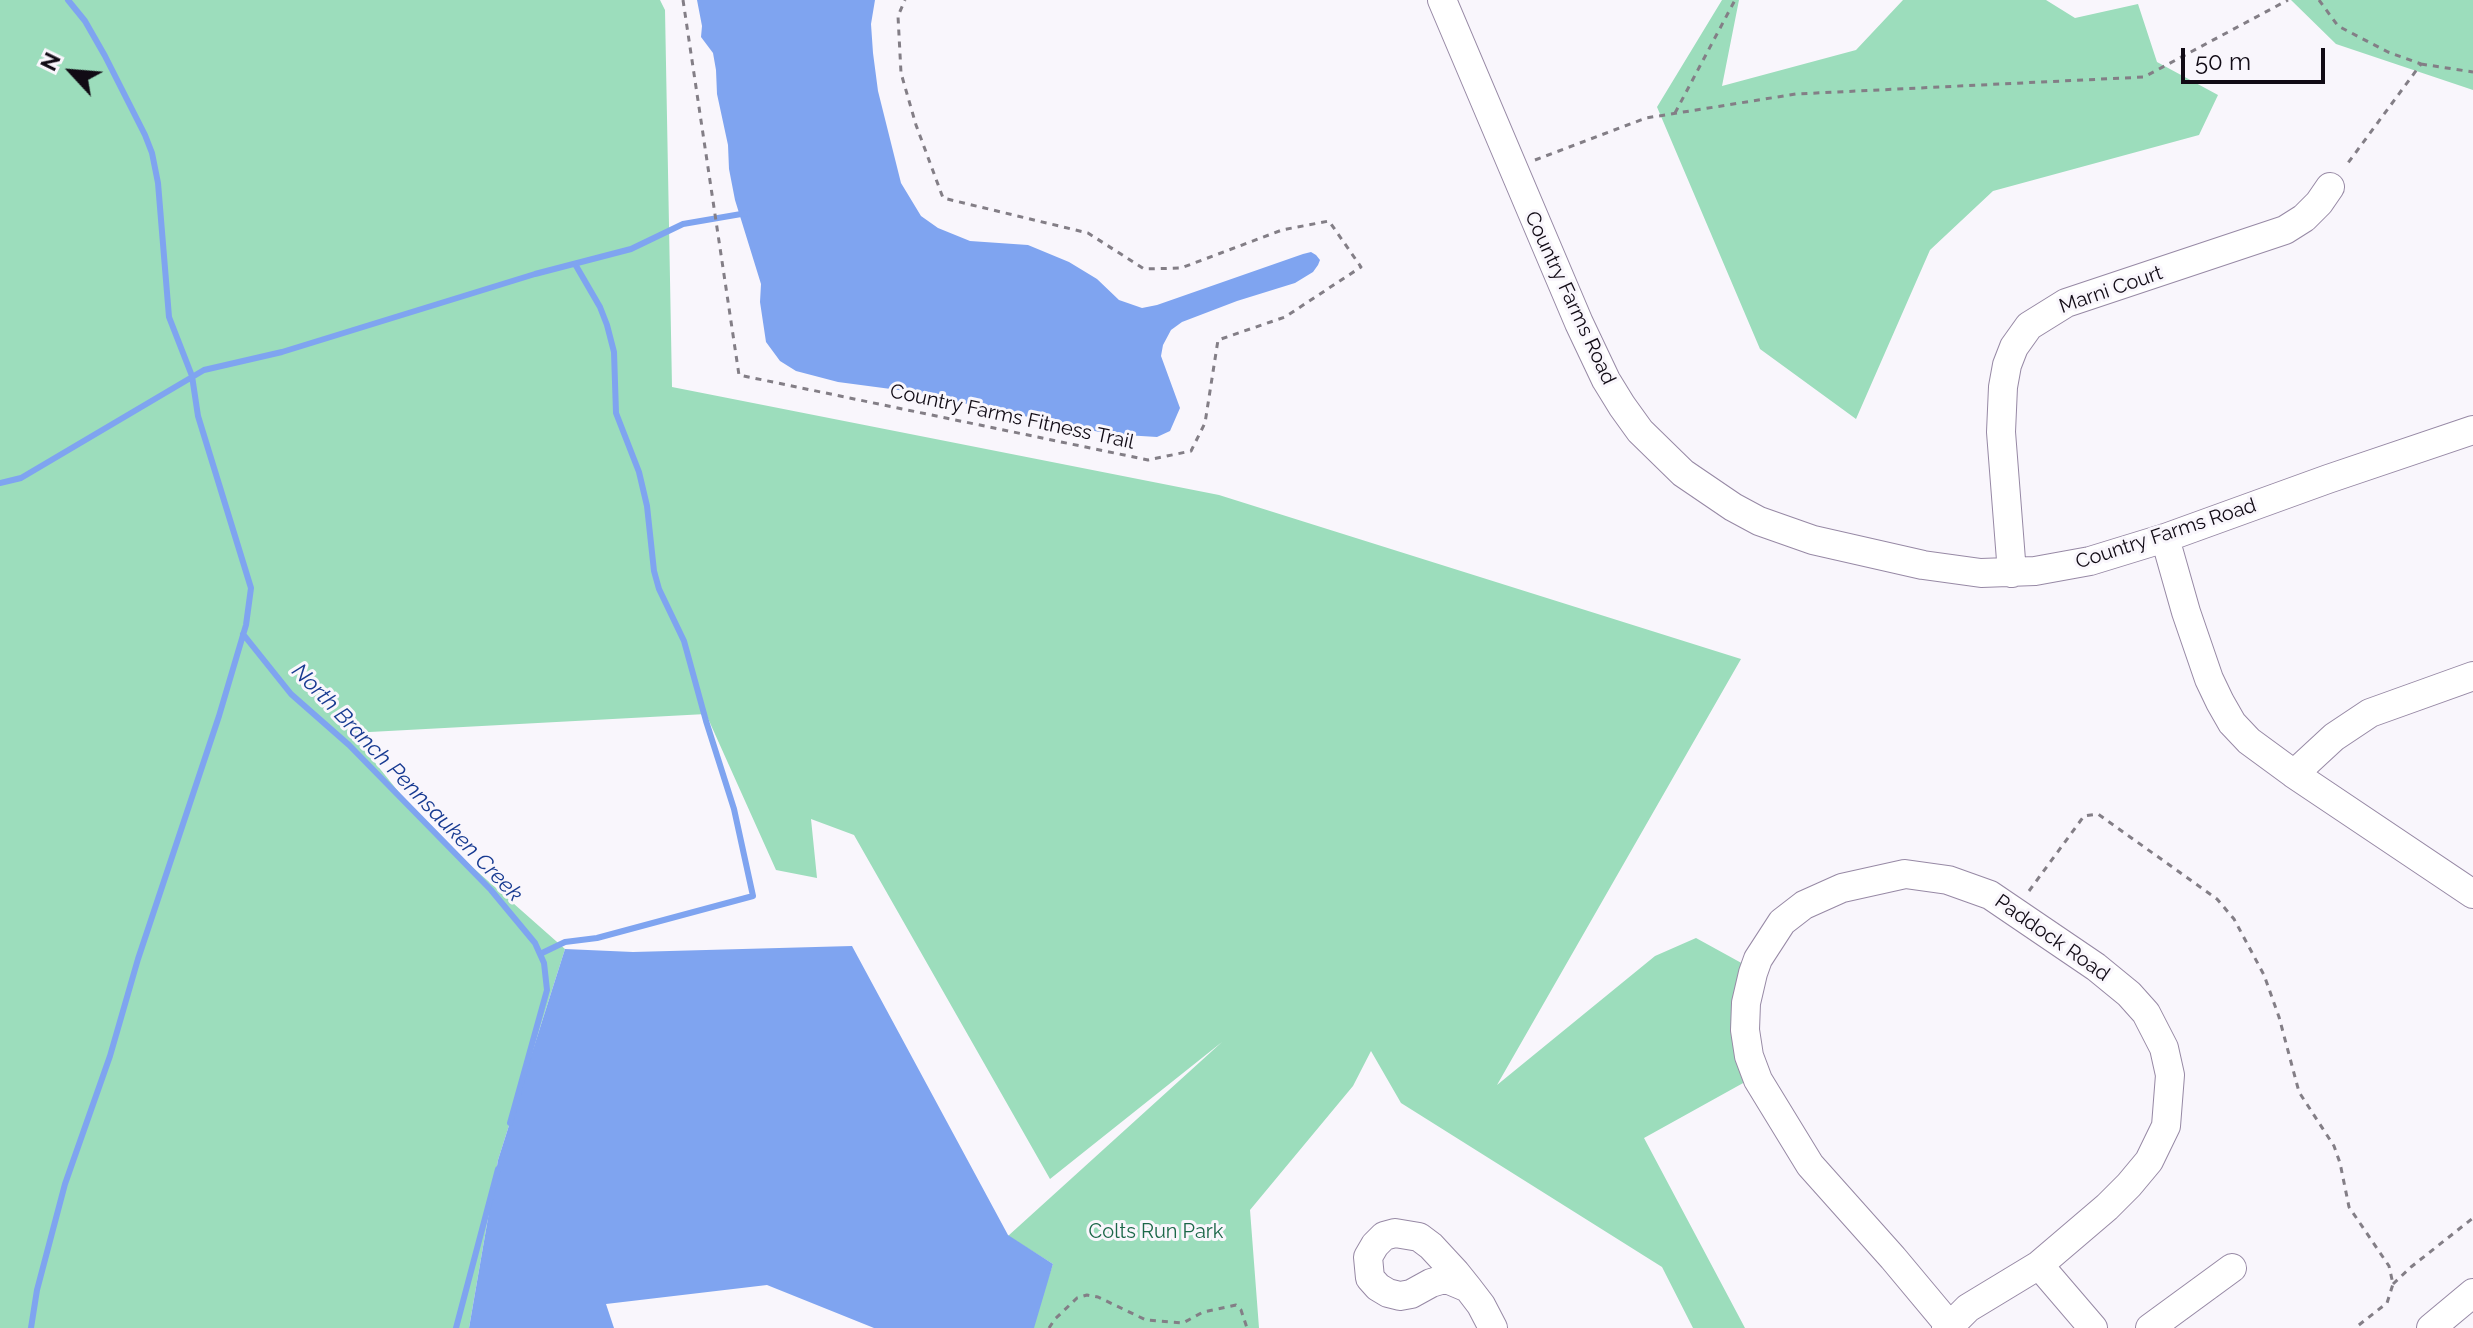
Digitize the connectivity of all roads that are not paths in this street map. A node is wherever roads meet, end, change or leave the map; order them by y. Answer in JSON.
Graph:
{"nodes":[{"id":1,"x":1442,"y":0,"type":"edge"},
{"id":2,"x":2330,"y":187,"type":"road end"},
{"id":3,"x":2473,"y":430,"type":"edge"},
{"id":4,"x":2165,"y":538,"type":"junction"},
{"id":5,"x":2012,"y":573,"type":"junction"},
{"id":6,"x":2473,"y":676,"type":"edge"},
{"id":7,"x":2294,"y":774,"type":"junction"},
{"id":8,"x":2473,"y":894,"type":"edge"},
{"id":9,"x":2039,"y":1265,"type":"junction"},
{"id":10,"x":2232,"y":1268,"type":"dead end"},
{"id":11,"x":1468,"y":1288,"type":"dead end"},
{"id":12,"x":2473,"y":1293,"type":"edge"},
{"id":13,"x":1947,"y":1326,"type":"edge"},
{"id":14,"x":1493,"y":1328,"type":"edge"},
{"id":15,"x":2093,"y":1328,"type":"edge"},
{"id":16,"x":2150,"y":1328,"type":"edge"},
{"id":17,"x":2431,"y":1328,"type":"edge"}],
"edges":[{"from":1,"to":5,"type":"street","name":"Country Farms Road"},
{"from":2,"to":5,"type":"street","name":"Marni Court"},
{"from":3,"to":4,"type":"street","name":"Country Farms Road"},
{"from":4,"to":5,"type":"street","name":"Country Farms Road"},
{"from":4,"to":7,"type":"street"},
{"from":6,"to":7,"type":"street"},
{"from":7,"to":8,"type":"street"},
{"from":9,"to":13,"type":"street","name":"Paddock Road"},
{"from":9,"to":13,"type":"street","name":"Paddock Road"},
{"from":9,"to":15,"type":"street"},
{"from":10,"to":16,"type":"street"},
{"from":11,"to":14,"type":"street"},
{"from":12,"to":17,"type":"street"}]}
